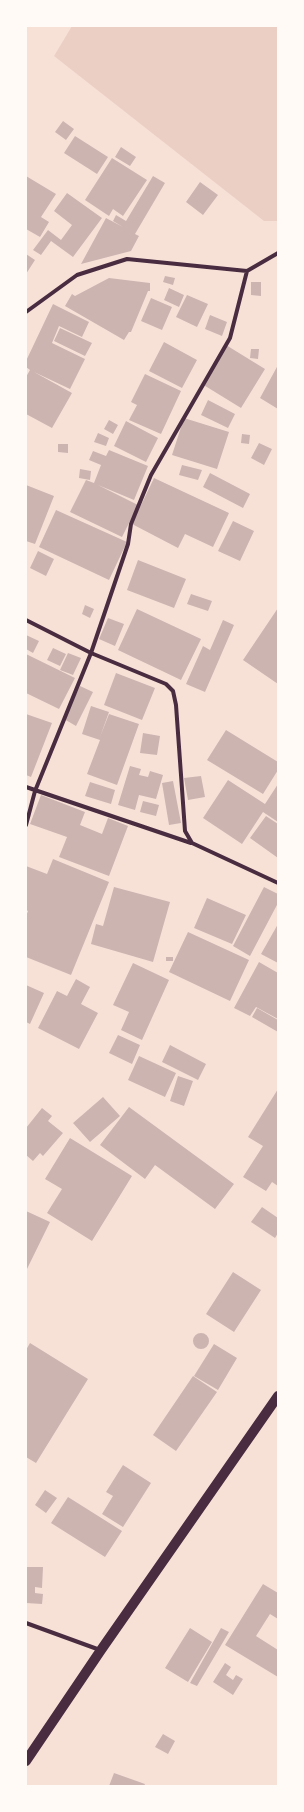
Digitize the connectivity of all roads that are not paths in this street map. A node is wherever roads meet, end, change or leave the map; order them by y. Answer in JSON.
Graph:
{"nodes":[{"id":1,"x":278,"y":253,"type":"edge"},
{"id":2,"x":248,"y":271,"type":"junction"},
{"id":3,"x":26,"y":312,"type":"edge"},
{"id":4,"x":26,"y":620,"type":"edge"},
{"id":5,"x":91,"y":653,"type":"junction"},
{"id":6,"x":26,"y":787,"type":"edge"},
{"id":7,"x":35,"y":791,"type":"junction"},
{"id":8,"x":26,"y":825,"type":"edge"},
{"id":9,"x":192,"y":843,"type":"junction"},
{"id":10,"x":278,"y":883,"type":"edge"},
{"id":11,"x":278,"y":1396,"type":"edge"},
{"id":12,"x":26,"y":1622,"type":"edge"},
{"id":13,"x":101,"y":1650,"type":"junction"},
{"id":14,"x":28,"y":1755,"type":"edge"}],
"edges":[{"from":1,"to":2,"type":"street"},
{"from":2,"to":3,"type":"street"},
{"from":2,"to":5,"type":"street"},
{"from":4,"to":5,"type":"street"},
{"from":5,"to":7,"type":"street"},
{"from":5,"to":9,"type":"street"},
{"from":6,"to":7,"type":"street"},
{"from":7,"to":8,"type":"street"},
{"from":7,"to":9,"type":"street"},
{"from":9,"to":10,"type":"street"},
{"from":11,"to":13,"type":"main road"},
{"from":12,"to":13,"type":"street"},
{"from":13,"to":14,"type":"main road"}]}
